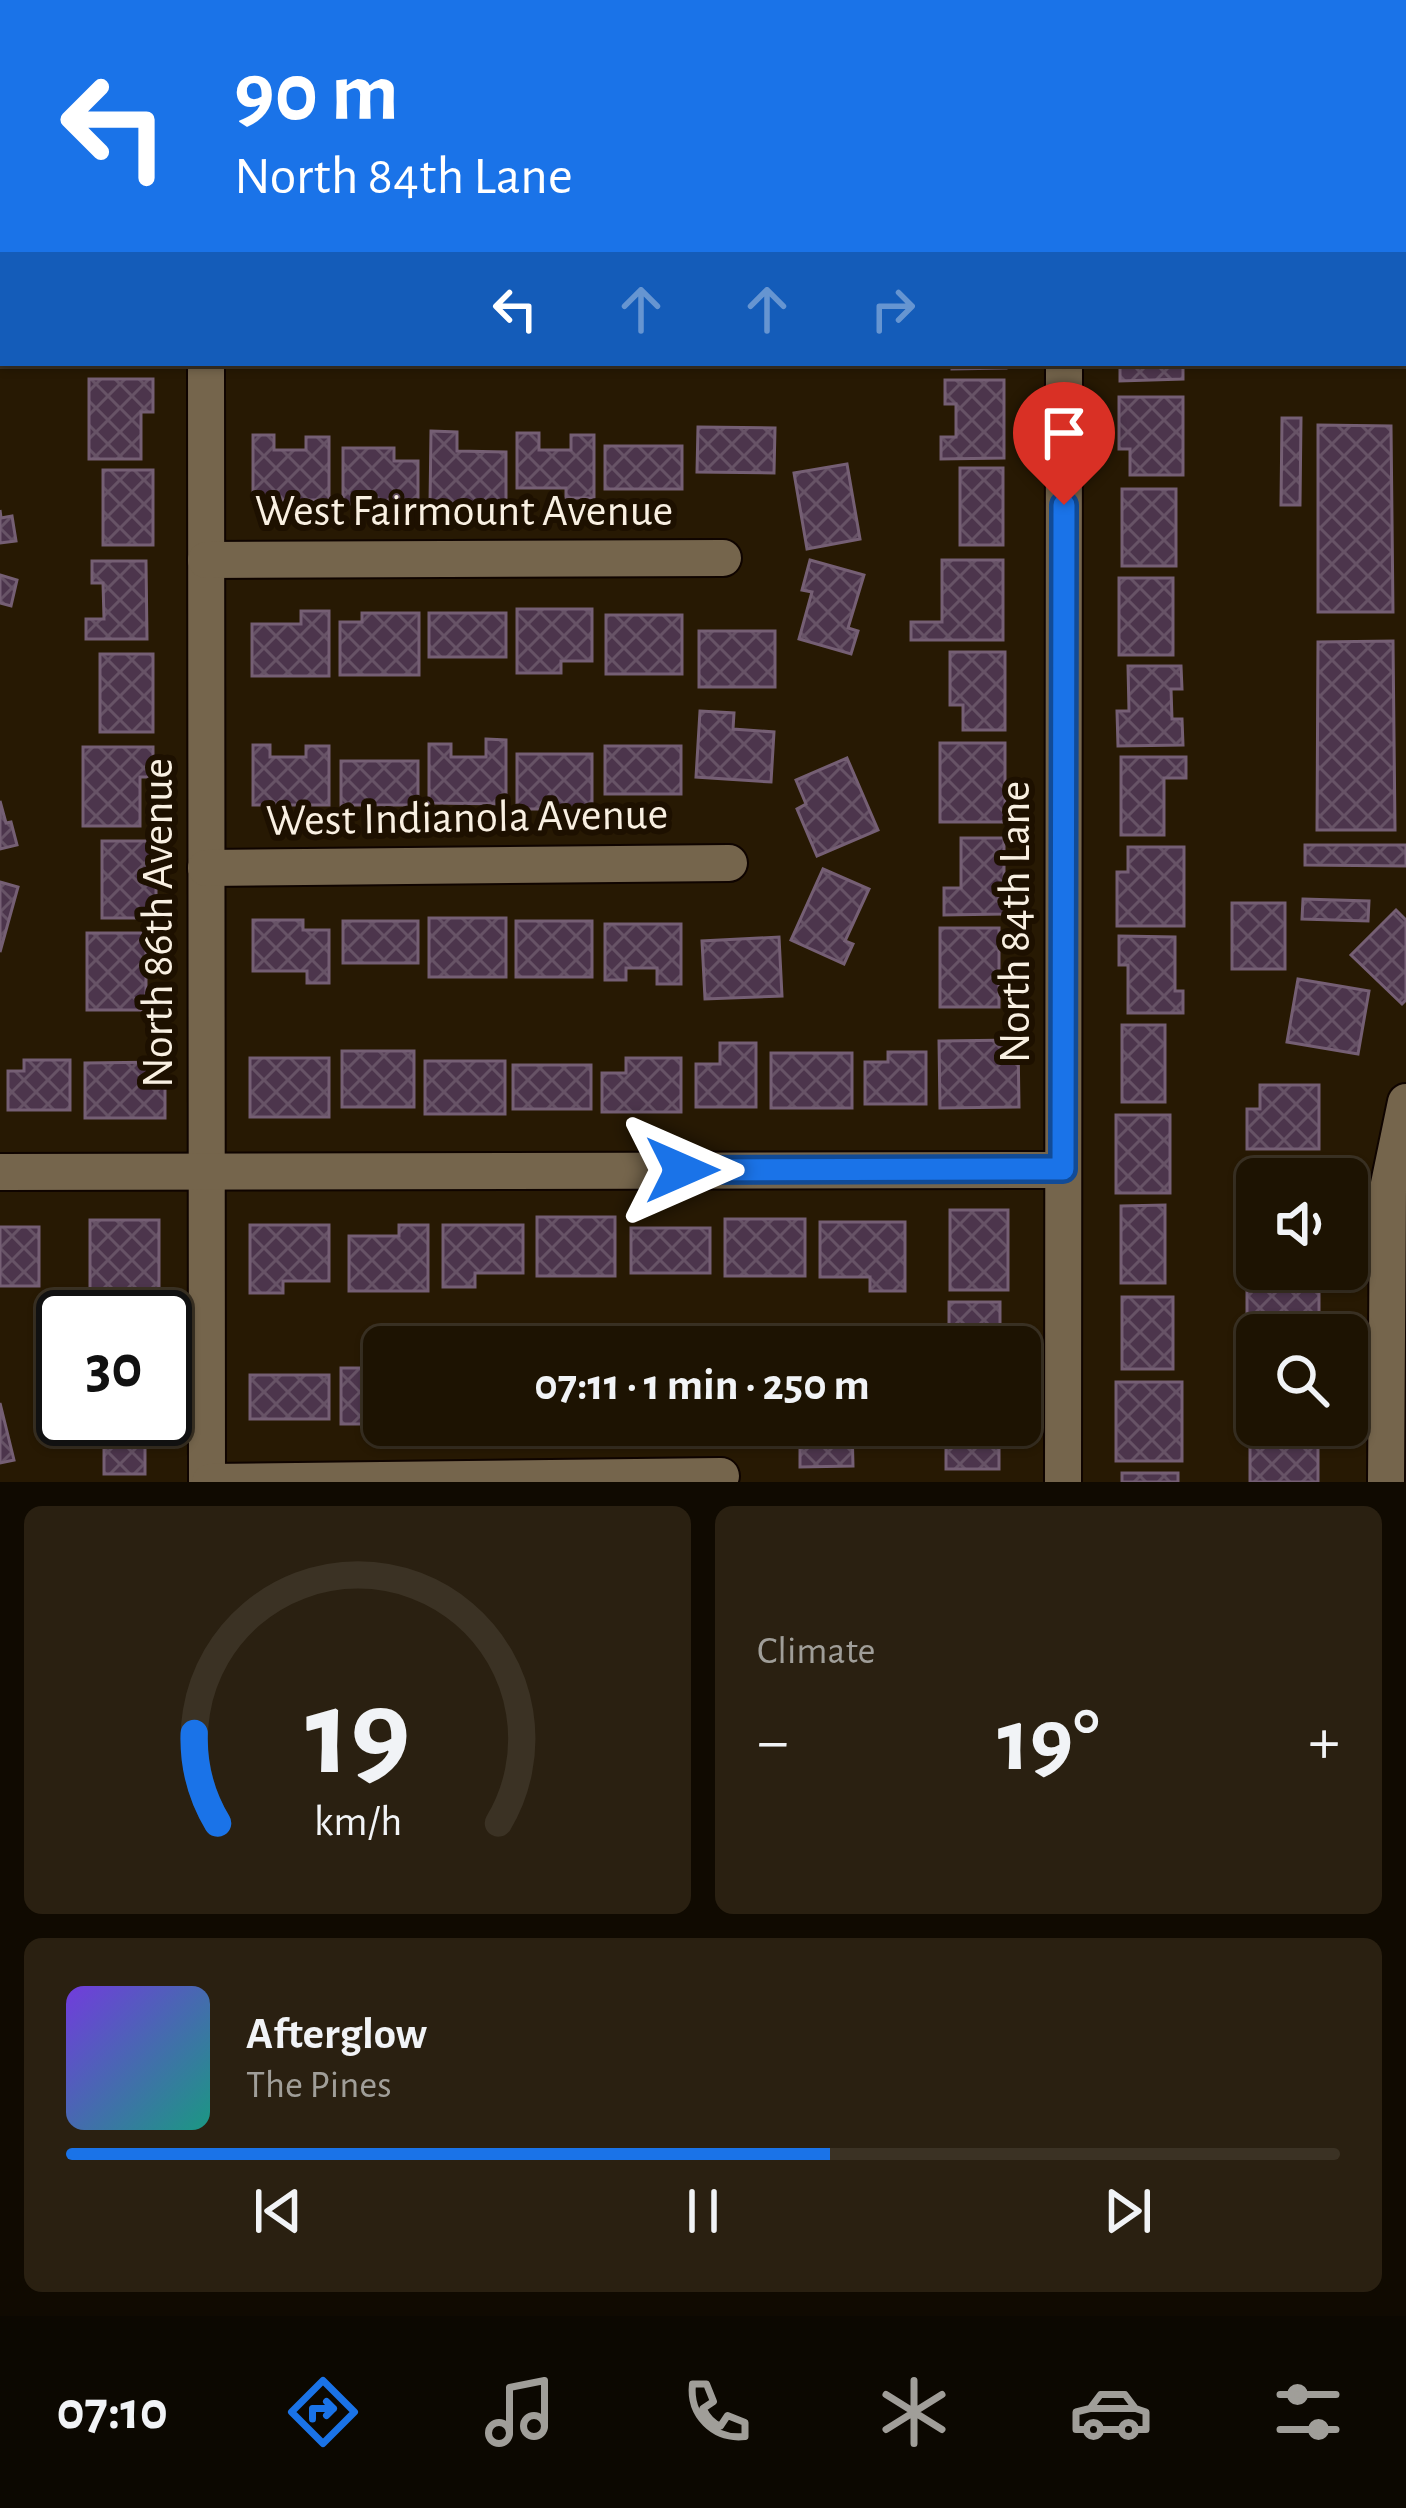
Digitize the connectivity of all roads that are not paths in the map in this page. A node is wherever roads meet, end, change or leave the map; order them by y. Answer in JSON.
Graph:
{"nodes":[{"id":1,"x":206,"y":366,"type":"edge"},
{"id":2,"x":1064,"y":366,"type":"edge"},
{"id":3,"x":723,"y":558,"type":"dead end"},
{"id":4,"x":206,"y":560,"type":"junction"},
{"id":5,"x":729,"y":863,"type":"dead end"},
{"id":6,"x":206,"y":868,"type":"junction"},
{"id":7,"x":1406,"y":1102,"type":"edge"},
{"id":8,"x":1063,"y":1169,"type":"junction"},
{"id":9,"x":0,"y":1172,"type":"edge"},
{"id":10,"x":207,"y":1172,"type":"junction"},
{"id":11,"x":1397,"y":1328,"type":"edge"},
{"id":12,"x":722,"y":1476,"type":"dead end"},
{"id":13,"x":209,"y":1482,"type":"edge"},
{"id":14,"x":1063,"y":1482,"type":"edge"},
{"id":15,"x":1386,"y":1482,"type":"edge"}],
"edges":[{"from":1,"to":4,"type":"street","name":"North 86th Avenue"},
{"from":2,"to":8,"type":"street","name":"North 84th Lane"},
{"from":3,"to":4,"type":"street","name":"West Fairmount Avenue"},
{"from":4,"to":6,"type":"street","name":"North 86th Avenue"},
{"from":5,"to":6,"type":"street","name":"West Indianola Avenue"},
{"from":6,"to":10,"type":"street","name":"North 86th Avenue"},
{"from":7,"to":11,"type":"street"},
{"from":8,"to":10,"type":"street"},
{"from":8,"to":14,"type":"street","name":"North 84th Lane"},
{"from":9,"to":10,"type":"street"},
{"from":10,"to":13,"type":"street","name":"North 86th Avenue"},
{"from":11,"to":15,"type":"street"},
{"from":12,"to":13,"type":"street"}]}
